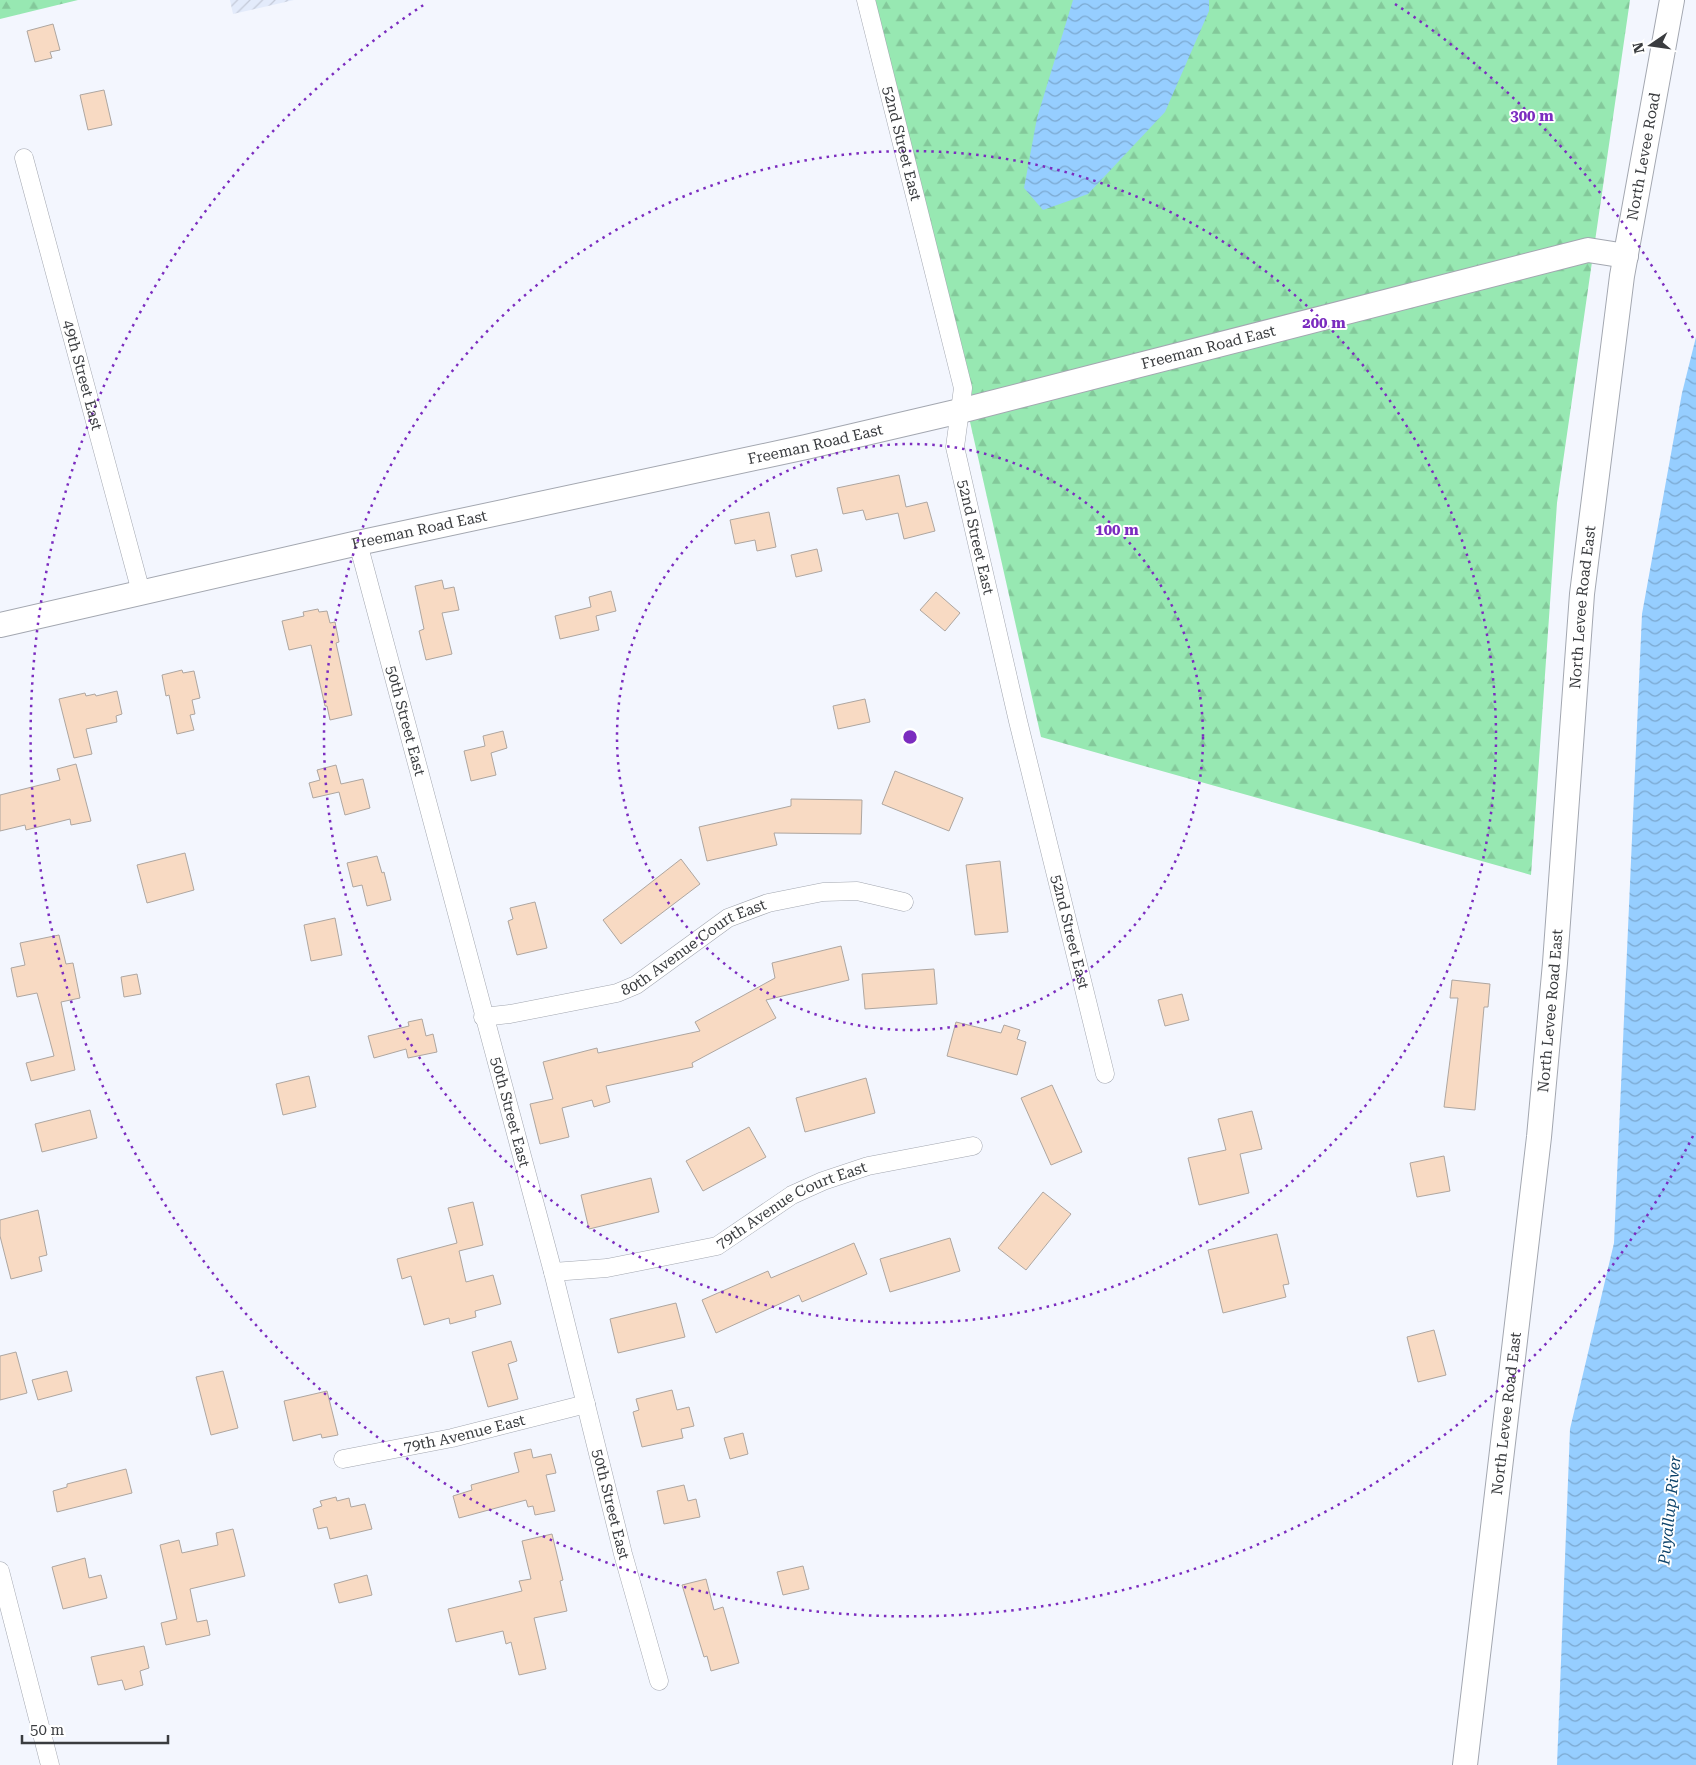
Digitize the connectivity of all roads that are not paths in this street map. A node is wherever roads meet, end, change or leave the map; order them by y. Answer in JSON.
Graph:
{"nodes":[{"id":1,"x":866,"y":0,"type":"edge"},
{"id":2,"x":1672,"y":0,"type":"edge"},
{"id":3,"x":24,"y":158,"type":"dead end"},
{"id":4,"x":1626,"y":256,"type":"junction"},
{"id":5,"x":960,"y":411,"type":"junction"},
{"id":6,"x":358,"y":543,"type":"junction"},
{"id":7,"x":141,"y":592,"type":"junction"},
{"id":8,"x":0,"y":625,"type":"edge"},
{"id":9,"x":904,"y":902,"type":"dead end"},
{"id":10,"x":483,"y":1017,"type":"junction"},
{"id":11,"x":1105,"y":1074,"type":"dead end"},
{"id":12,"x":973,"y":1146,"type":"dead end"},
{"id":13,"x":553,"y":1272,"type":"junction"},
{"id":14,"x":586,"y":1404,"type":"junction"},
{"id":15,"x":342,"y":1459,"type":"dead end"},
{"id":16,"x":0,"y":1571,"type":"edge"},
{"id":17,"x":659,"y":1682,"type":"dead end"},
{"id":18,"x":50,"y":1765,"type":"edge"},
{"id":19,"x":1465,"y":1765,"type":"edge"}],
"edges":[{"from":1,"to":5,"type":"street","name":"52nd Street East"},
{"from":2,"to":4,"type":"street","name":"North Levee Road"},
{"from":3,"to":7,"type":"street","name":"49th Street East"},
{"from":4,"to":5,"type":"street","name":"Freeman Road East"},
{"from":4,"to":19,"type":"street","name":"North Levee Road East"},
{"from":5,"to":6,"type":"street","name":"Freeman Road East"},
{"from":5,"to":11,"type":"street","name":"52nd Street East"},
{"from":6,"to":7,"type":"street","name":"Freeman Road East"},
{"from":6,"to":10,"type":"street","name":"50th Street East"},
{"from":7,"to":8,"type":"street","name":"Freeman Road East"},
{"from":9,"to":10,"type":"street","name":"80th Avenue Court East"},
{"from":10,"to":13,"type":"street","name":"50th Street East"},
{"from":12,"to":13,"type":"street","name":"79th Avenue Court East"},
{"from":13,"to":14,"type":"street","name":"50th Street East"},
{"from":14,"to":15,"type":"street","name":"79th Avenue East"},
{"from":14,"to":17,"type":"street","name":"50th Street East"},
{"from":16,"to":18,"type":"street"}]}
